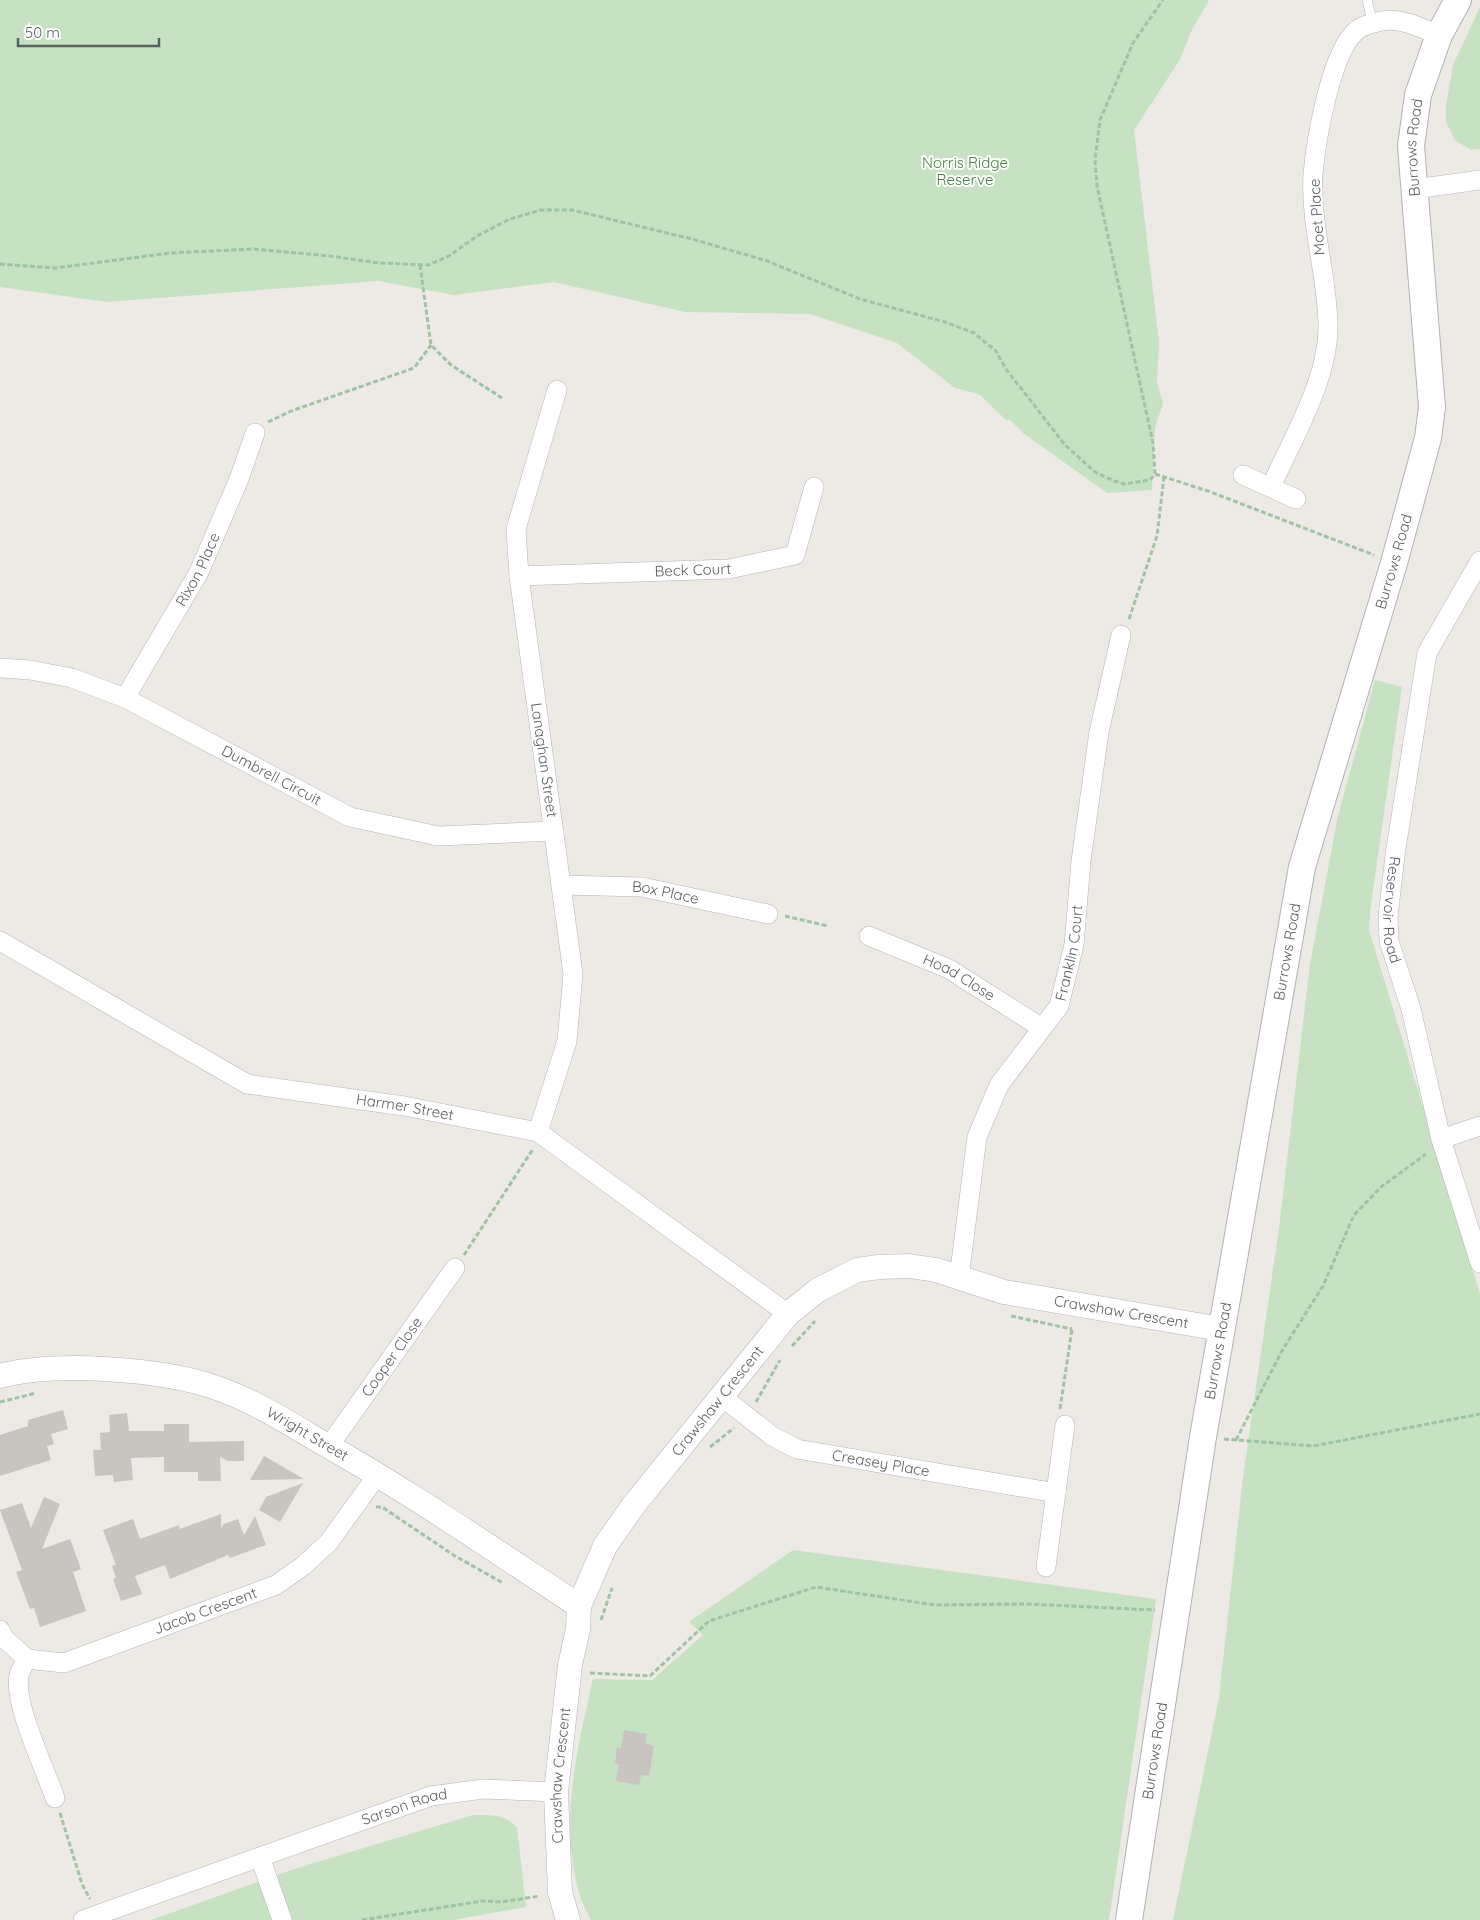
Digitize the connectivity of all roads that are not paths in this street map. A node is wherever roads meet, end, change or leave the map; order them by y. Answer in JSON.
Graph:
{"nodes":[{"id":1,"x":1367,"y":0,"type":"edge"},
{"id":2,"x":1458,"y":0,"type":"edge"},
{"id":3,"x":1373,"y":24,"type":"junction"},
{"id":4,"x":1439,"y":35,"type":"junction"},
{"id":5,"x":1480,"y":180,"type":"edge"},
{"id":6,"x":1415,"y":190,"type":"junction"},
{"id":7,"x":557,"y":390,"type":"dead end"},
{"id":8,"x":255,"y":433,"type":"road end"},
{"id":9,"x":1243,"y":475,"type":"dead end"},
{"id":10,"x":814,"y":487,"type":"dead end"},
{"id":11,"x":1271,"y":487,"type":"junction"},
{"id":12,"x":1296,"y":499,"type":"dead end"},
{"id":13,"x":1480,"y":562,"type":"edge"},
{"id":14,"x":519,"y":576,"type":"junction"},
{"id":15,"x":1121,"y":636,"type":"road end"},
{"id":16,"x":0,"y":668,"type":"edge"},
{"id":17,"x":125,"y":698,"type":"junction"},
{"id":18,"x":554,"y":831,"type":"junction"},
{"id":19,"x":561,"y":886,"type":"junction"},
{"id":20,"x":773,"y":914,"type":"road end"},
{"id":21,"x":870,"y":936,"type":"dead end"},
{"id":22,"x":0,"y":941,"type":"edge"},
{"id":23,"x":1042,"y":1028,"type":"junction"},
{"id":24,"x":1480,"y":1126,"type":"edge"},
{"id":25,"x":1441,"y":1138,"type":"junction"},
{"id":26,"x":536,"y":1140,"type":"junction"},
{"id":27,"x":459,"y":1261,"type":"road end"},
{"id":28,"x":1480,"y":1263,"type":"edge"},
{"id":29,"x":959,"y":1278,"type":"junction"},
{"id":30,"x":788,"y":1314,"type":"junction"},
{"id":31,"x":1221,"y":1329,"type":"junction"},
{"id":32,"x":1,"y":1372,"type":"edge"},
{"id":33,"x":721,"y":1396,"type":"junction"},
{"id":34,"x":1062,"y":1420,"type":"road end"},
{"id":35,"x":329,"y":1446,"type":"junction"},
{"id":36,"x":378,"y":1474,"type":"junction"},
{"id":37,"x":1056,"y":1493,"type":"junction"},
{"id":38,"x":1046,"y":1567,"type":"dead end"},
{"id":39,"x":579,"y":1606,"type":"junction"},
{"id":40,"x":0,"y":1630,"type":"edge"},
{"id":41,"x":27,"y":1658,"type":"junction"},
{"id":42,"x":556,"y":1792,"type":"junction"},
{"id":43,"x":55,"y":1798,"type":"road end"},
{"id":44,"x":260,"y":1857,"type":"junction"},
{"id":45,"x":90,"y":1917,"type":"edge"},
{"id":46,"x":282,"y":1920,"type":"edge"},
{"id":47,"x":568,"y":1920,"type":"edge"},
{"id":48,"x":1129,"y":1920,"type":"edge"}],
"edges":[{"from":1,"to":3,"type":"lane"},
{"from":2,"to":4,"type":"main road","name":"Burrows Road"},
{"from":3,"to":4,"type":"street","name":"Moet Place"},
{"from":3,"to":11,"type":"street","name":"Moet Place"},
{"from":4,"to":6,"type":"main road","name":"Burrows Road"},
{"from":5,"to":6,"type":"street"},
{"from":6,"to":31,"type":"main road","name":"Burrows Road"},
{"from":7,"to":14,"type":"street","name":"Lanaghan Street"},
{"from":8,"to":17,"type":"street","name":"Rixon Place"},
{"from":9,"to":11,"type":"street"},
{"from":10,"to":14,"type":"street","name":"Beck Court"},
{"from":11,"to":12,"type":"street"},
{"from":13,"to":25,"type":"street","name":"Reservoir Road"},
{"from":14,"to":18,"type":"street","name":"Lanaghan Street"},
{"from":15,"to":23,"type":"street","name":"Franklin Court"},
{"from":16,"to":17,"type":"street","name":"Dumbrell Circuit"},
{"from":17,"to":18,"type":"street","name":"Dumbrell Circuit"},
{"from":18,"to":19,"type":"street","name":"Lanaghan Street"},
{"from":19,"to":20,"type":"street","name":"Box Place"},
{"from":19,"to":26,"type":"street","name":"Lanaghan Street"},
{"from":21,"to":23,"type":"street","name":"Hoad Close"},
{"from":22,"to":26,"type":"street","name":"Harmer Street"},
{"from":23,"to":29,"type":"street","name":"Franklin Court"},
{"from":24,"to":25,"type":"street"},
{"from":25,"to":28,"type":"street","name":"Reservoir Road"},
{"from":26,"to":30,"type":"street","name":"Harmer Street"},
{"from":27,"to":35,"type":"street","name":"Cooper Close"},
{"from":29,"to":30,"type":"street","name":"Crawshaw Crescent"},
{"from":29,"to":31,"type":"street","name":"Crawshaw Crescent"},
{"from":30,"to":33,"type":"street","name":"Crawshaw Crescent"},
{"from":31,"to":48,"type":"main road","name":"Burrows Road"},
{"from":32,"to":35,"type":"street","name":"Wright Street"},
{"from":33,"to":37,"type":"street","name":"Creasey Place"},
{"from":33,"to":39,"type":"street","name":"Crawshaw Crescent"},
{"from":34,"to":37,"type":"street"},
{"from":35,"to":36,"type":"street","name":"Wright Street"},
{"from":36,"to":39,"type":"street","name":"Wright Street"},
{"from":36,"to":41,"type":"street","name":"Jacob Crescent"},
{"from":37,"to":38,"type":"street"},
{"from":39,"to":42,"type":"street","name":"Crawshaw Crescent"},
{"from":40,"to":41,"type":"street"},
{"from":41,"to":43,"type":"street"},
{"from":42,"to":44,"type":"street","name":"Sarson Road"},
{"from":42,"to":47,"type":"street","name":"Crawshaw Crescent"},
{"from":44,"to":45,"type":"street","name":"Sarson Road"},
{"from":44,"to":46,"type":"street"}]}
